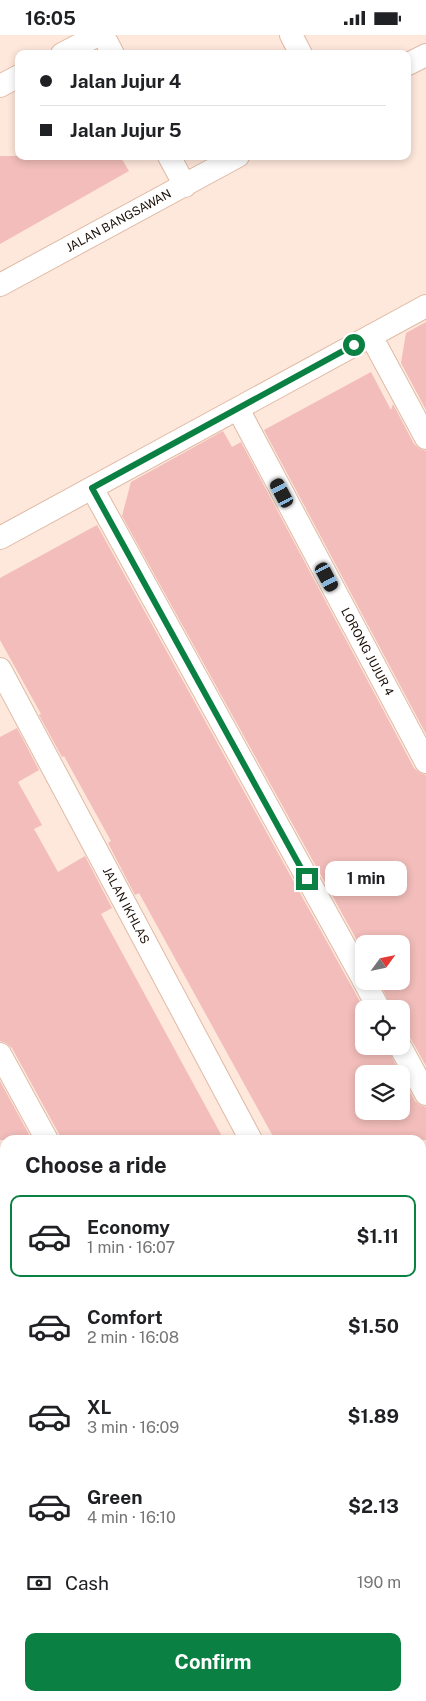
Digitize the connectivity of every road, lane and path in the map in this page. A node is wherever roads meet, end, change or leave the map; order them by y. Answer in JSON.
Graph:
{"nodes":[{"id":1,"x":98,"y":35,"type":"edge"},
{"id":2,"x":103,"y":35,"type":"edge"},
{"id":3,"x":290,"y":35,"type":"edge"},
{"id":4,"x":70,"y":50,"type":"edge"},
{"id":5,"x":111,"y":50,"type":"edge"},
{"id":6,"x":299,"y":50,"type":"edge"},
{"id":7,"x":426,"y":55,"type":"edge"},
{"id":8,"x":411,"y":62,"type":"edge"},
{"id":9,"x":15,"y":78,"type":"edge"},
{"id":10,"x":0,"y":86,"type":"edge"},
{"id":11,"x":171,"y":160,"type":"edge"},
{"id":12,"x":231,"y":160,"type":"edge"},
{"id":13,"x":185,"y":185,"type":"junction"},
{"id":14,"x":0,"y":285,"type":"edge"},
{"id":15,"x":426,"y":306,"type":"edge"},
{"id":16,"x":371,"y":336,"type":"junction"},
{"id":17,"x":238,"y":409,"type":"junction"},
{"id":18,"x":426,"y":438,"type":"edge"},
{"id":19,"x":92,"y":488,"type":"junction"},
{"id":20,"x":0,"y":538,"type":"edge"},
{"id":21,"x":0,"y":669,"type":"edge"},
{"id":22,"x":426,"y":762,"type":"edge"},
{"id":23,"x":355,"y":965,"type":"edge"},
{"id":24,"x":0,"y":1054,"type":"edge"},
{"id":25,"x":405,"y":1055,"type":"edge"},
{"id":26,"x":426,"y":1094,"type":"edge"},
{"id":27,"x":44,"y":1135,"type":"edge"},
{"id":28,"x":248,"y":1135,"type":"edge"}],
"edges":[{"from":1,"to":4,"type":"street"},
{"from":2,"to":5,"type":"street"},
{"from":3,"to":6,"type":"street"},
{"from":7,"to":8,"type":"street"},
{"from":9,"to":10,"type":"street"},
{"from":11,"to":13,"type":"street"},
{"from":12,"to":13,"type":"street","name":"JALAN BANGSAWAN"},
{"from":13,"to":14,"type":"street","name":"JALAN BANGSAWAN"},
{"from":15,"to":16,"type":"street"},
{"from":16,"to":17,"type":"street"},
{"from":16,"to":18,"type":"street"},
{"from":17,"to":19,"type":"street"},
{"from":17,"to":22,"type":"street","name":"LORONG JUJUR 4"},
{"from":19,"to":20,"type":"street"},
{"from":19,"to":23,"type":"street"},
{"from":21,"to":28,"type":"street","name":"JALAN IKHLAS"},
{"from":24,"to":27,"type":"street"},
{"from":25,"to":26,"type":"street"}]}
